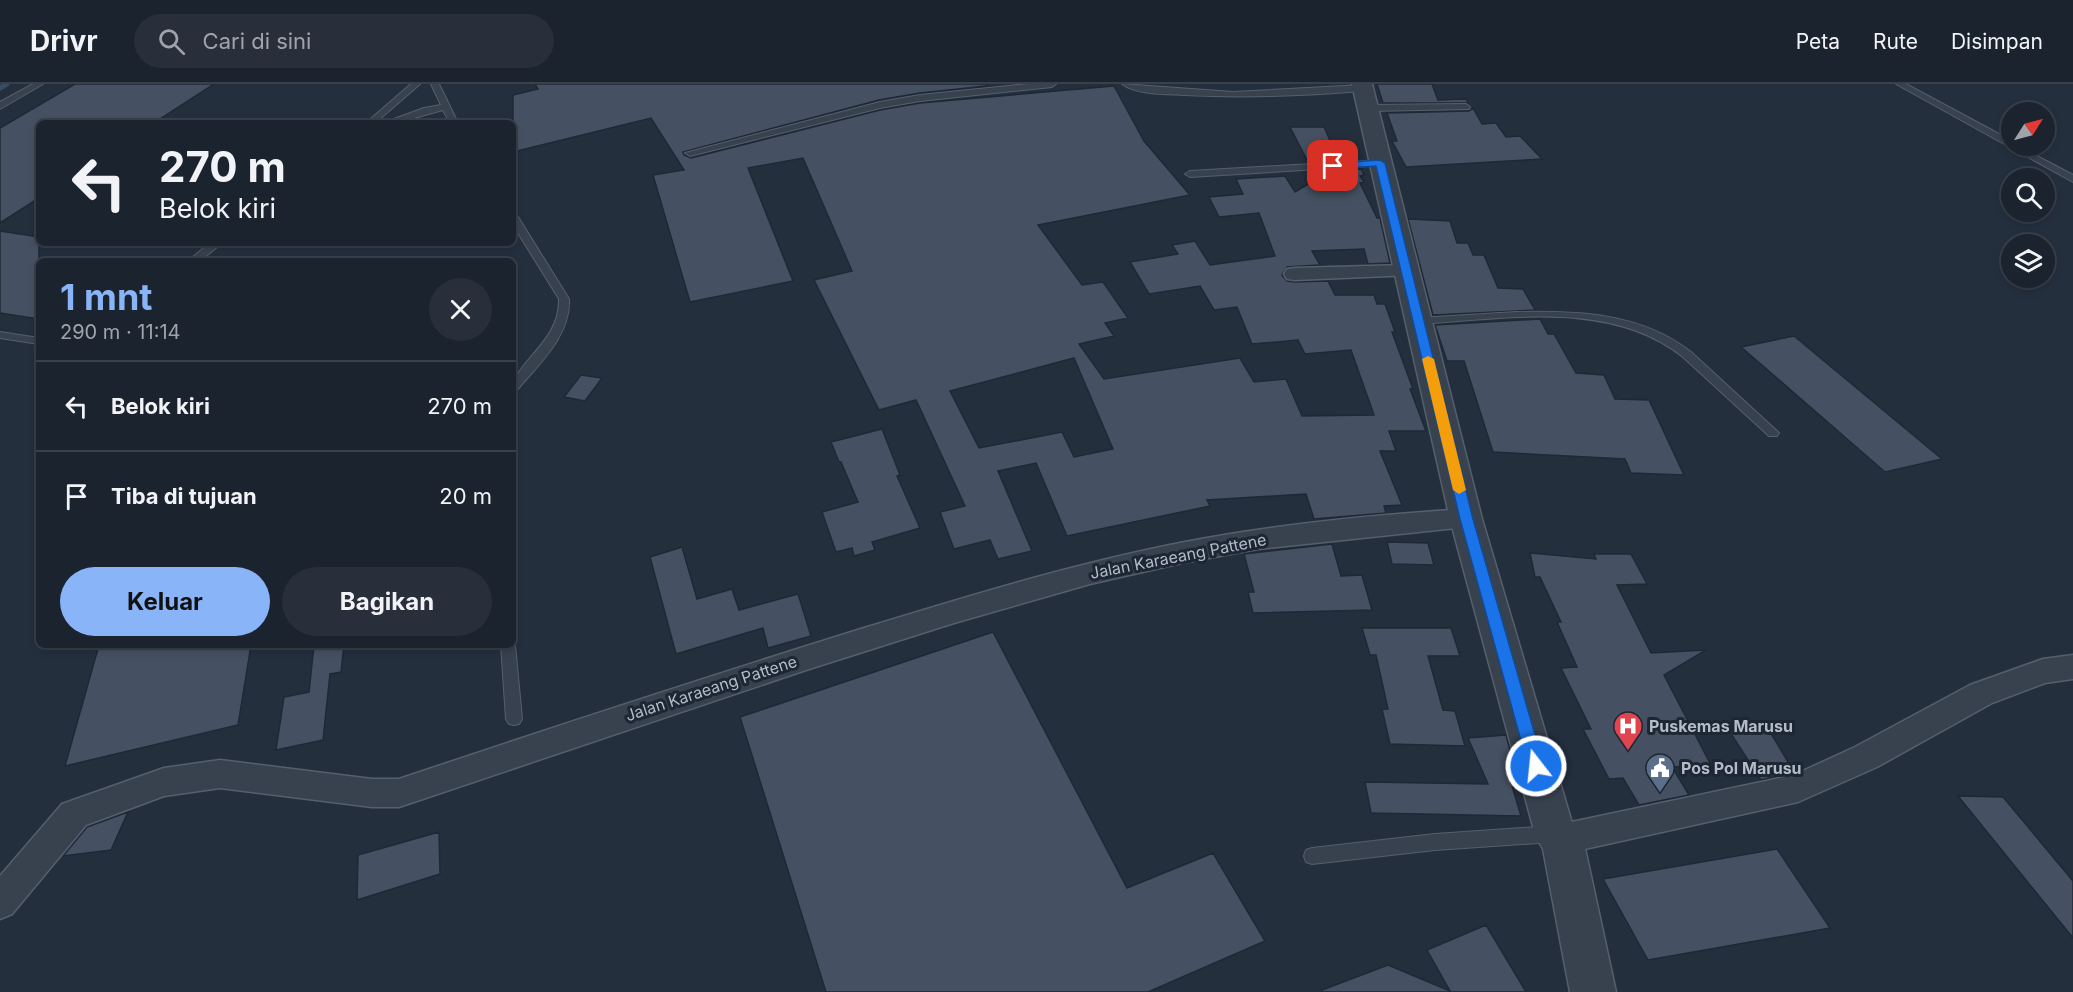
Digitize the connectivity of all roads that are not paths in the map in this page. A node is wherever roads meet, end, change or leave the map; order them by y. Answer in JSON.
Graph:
{"nodes":[{"id":1,"x":39,"y":84,"type":"edge"},
{"id":2,"x":416,"y":84,"type":"edge"},
{"id":3,"x":435,"y":84,"type":"edge"},
{"id":4,"x":1052,"y":84,"type":"edge"},
{"id":5,"x":1126,"y":84,"type":"edge"},
{"id":6,"x":1900,"y":84,"type":"edge"},
{"id":7,"x":1364,"y":93,"type":"edge"},
{"id":8,"x":0,"y":106,"type":"edge"},
{"id":9,"x":445,"y":107,"type":"junction"},
{"id":10,"x":1466,"y":107,"type":"dead end"},
{"id":11,"x":374,"y":120,"type":"edge"},
{"id":12,"x":396,"y":120,"type":"edge"},
{"id":13,"x":452,"y":120,"type":"edge"},
{"id":14,"x":2001,"y":139,"type":"edge"},
{"id":15,"x":690,"y":153,"type":"dead end"},
{"id":16,"x":2032,"y":156,"type":"edge"},
{"id":17,"x":1380,"y":163,"type":"junction"},
{"id":18,"x":1190,"y":174,"type":"dead end"},
{"id":19,"x":2073,"y":179,"type":"edge"},
{"id":20,"x":516,"y":222,"type":"edge"},
{"id":21,"x":213,"y":246,"type":"edge"},
{"id":22,"x":198,"y":258,"type":"edge"},
{"id":23,"x":1406,"y":271,"type":"junction"},
{"id":24,"x":1295,"y":274,"type":"dead end"},
{"id":25,"x":1419,"y":321,"type":"junction"},
{"id":26,"x":0,"y":335,"type":"edge"},
{"id":27,"x":36,"y":341,"type":"edge"},
{"id":28,"x":516,"y":383,"type":"edge"},
{"id":29,"x":1773,"y":433,"type":"dead end"},
{"id":30,"x":1466,"y":519,"type":"junction"},
{"id":31,"x":507,"y":648,"type":"edge"},
{"id":32,"x":2073,"y":667,"type":"edge"},
{"id":33,"x":514,"y":718,"type":"dead end"},
{"id":34,"x":1558,"y":837,"type":"junction"},
{"id":35,"x":1312,"y":856,"type":"dead end"},
{"id":36,"x":0,"y":902,"type":"edge"},
{"id":37,"x":1593,"y":992,"type":"edge"}],
"edges":[{"from":1,"to":8,"type":"lane"},
{"from":2,"to":11,"type":"lane"},
{"from":3,"to":9,"type":"lane"},
{"from":4,"to":15,"type":"lane"},
{"from":5,"to":7,"type":"lane"},
{"from":6,"to":14,"type":"lane"},
{"from":7,"to":10,"type":"lane"},
{"from":7,"to":17,"type":"street"},
{"from":9,"to":12,"type":"lane"},
{"from":9,"to":13,"type":"lane"},
{"from":16,"to":19,"type":"lane"},
{"from":17,"to":18,"type":"lane"},
{"from":17,"to":23,"type":"street"},
{"from":20,"to":28,"type":"lane"},
{"from":21,"to":22,"type":"lane"},
{"from":23,"to":24,"type":"street"},
{"from":23,"to":25,"type":"street"},
{"from":25,"to":29,"type":"lane"},
{"from":25,"to":30,"type":"street"},
{"from":26,"to":27,"type":"lane"},
{"from":30,"to":34,"type":"street"},
{"from":30,"to":36,"type":"street","name":"Jalan Karaeang Pattene"},
{"from":31,"to":33,"type":"lane"},
{"from":32,"to":34,"type":"street"},
{"from":34,"to":35,"type":"lane"},
{"from":34,"to":37,"type":"street"}]}
